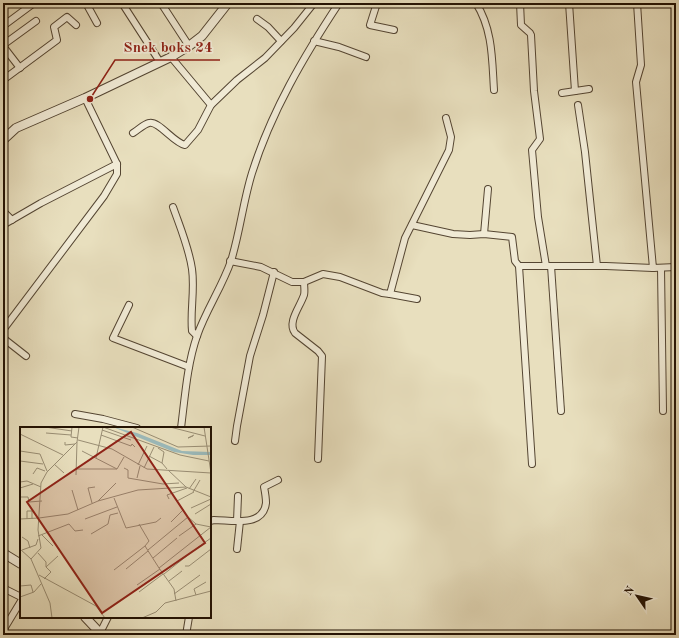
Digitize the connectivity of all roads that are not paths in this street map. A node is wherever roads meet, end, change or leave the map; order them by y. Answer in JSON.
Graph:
{"nodes":[{"id":1,"x":34,"y":3,"type":"edge"},
{"id":2,"x":86,"y":3,"type":"edge"},
{"id":3,"x":122,"y":3,"type":"edge"},
{"id":4,"x":161,"y":3,"type":"edge"},
{"id":5,"x":228,"y":3,"type":"edge"},
{"id":6,"x":314,"y":3,"type":"edge"},
{"id":7,"x":339,"y":3,"type":"edge"},
{"id":8,"x":377,"y":3,"type":"edge"},
{"id":9,"x":476,"y":3,"type":"edge"},
{"id":10,"x":520,"y":3,"type":"edge"},
{"id":11,"x":569,"y":3,"type":"edge"},
{"id":12,"x":637,"y":3,"type":"edge"},
{"id":13,"x":257,"y":19,"type":"dead end"},
{"id":14,"x":36,"y":21,"type":"dead end"},
{"id":15,"x":97,"y":23,"type":"dead end"},
{"id":16,"x":76,"y":25,"type":"dead end"},
{"id":17,"x":3,"y":26,"type":"edge"},
{"id":18,"x":394,"y":30,"type":"dead end"},
{"id":19,"x":281,"y":41,"type":"junction"},
{"id":20,"x":314,"y":41,"type":"junction"},
{"id":21,"x":3,"y":46,"type":"edge"},
{"id":22,"x":190,"y":46,"type":"junction"},
{"id":23,"x":171,"y":57,"type":"junction"},
{"id":24,"x":366,"y":57,"type":"dead end"},
{"id":25,"x":160,"y":62,"type":"junction"},
{"id":26,"x":20,"y":68,"type":"junction"},
{"id":27,"x":3,"y":80,"type":"edge"},
{"id":28,"x":588,"y":89,"type":"dead end"},
{"id":29,"x":494,"y":90,"type":"dead end"},
{"id":30,"x":575,"y":91,"type":"junction"},
{"id":31,"x":562,"y":93,"type":"dead end"},
{"id":32,"x":85,"y":98,"type":"junction"},
{"id":33,"x":211,"y":105,"type":"junction"},
{"id":34,"x":578,"y":105,"type":"dead end"},
{"id":35,"x":446,"y":118,"type":"dead end"},
{"id":36,"x":133,"y":133,"type":"dead end"},
{"id":37,"x":3,"y":140,"type":"edge"},
{"id":38,"x":117,"y":164,"type":"junction"},
{"id":39,"x":488,"y":189,"type":"dead end"},
{"id":40,"x":174,"y":207,"type":"dead end"},
{"id":41,"x":3,"y":212,"type":"edge"},
{"id":42,"x":12,"y":220,"type":"junction"},
{"id":43,"x":3,"y":225,"type":"edge"},
{"id":44,"x":412,"y":225,"type":"junction"},
{"id":45,"x":484,"y":234,"type":"junction"},
{"id":46,"x":230,"y":262,"type":"junction"},
{"id":47,"x":519,"y":266,"type":"junction"},
{"id":48,"x":549,"y":266,"type":"junction"},
{"id":49,"x":597,"y":266,"type":"junction"},
{"id":50,"x":653,"y":268,"type":"junction"},
{"id":51,"x":661,"y":268,"type":"junction"},
{"id":52,"x":676,"y":268,"type":"edge"},
{"id":53,"x":274,"y":272,"type":"junction"},
{"id":54,"x":304,"y":282,"type":"junction"},
{"id":55,"x":390,"y":294,"type":"junction"},
{"id":56,"x":417,"y":299,"type":"dead end"},
{"id":57,"x":129,"y":305,"type":"dead end"},
{"id":58,"x":3,"y":330,"type":"edge"},
{"id":59,"x":197,"y":336,"type":"junction"},
{"id":60,"x":3,"y":338,"type":"edge"},
{"id":61,"x":26,"y":356,"type":"dead end"},
{"id":62,"x":189,"y":367,"type":"junction"},
{"id":63,"x":561,"y":411,"type":"dead end"},
{"id":64,"x":663,"y":411,"type":"dead end"},
{"id":65,"x":75,"y":414,"type":"dead end"},
{"id":66,"x":133,"y":427,"type":"edge"},
{"id":67,"x":181,"y":427,"type":"edge"},
{"id":68,"x":235,"y":441,"type":"dead end"},
{"id":69,"x":318,"y":459,"type":"dead end"},
{"id":70,"x":532,"y":464,"type":"dead end"},
{"id":71,"x":278,"y":480,"type":"dead end"},
{"id":72,"x":238,"y":496,"type":"dead end"},
{"id":73,"x":211,"y":521,"type":"edge"},
{"id":74,"x":238,"y":521,"type":"junction"},
{"id":75,"x":237,"y":548,"type":"dead end"},
{"id":76,"x":3,"y":553,"type":"edge"},
{"id":77,"x":20,"y":563,"type":"edge"},
{"id":78,"x":3,"y":588,"type":"edge"},
{"id":79,"x":20,"y":596,"type":"edge"},
{"id":80,"x":20,"y":603,"type":"edge"},
{"id":81,"x":86,"y":618,"type":"edge"},
{"id":82,"x":108,"y":618,"type":"edge"},
{"id":83,"x":189,"y":618,"type":"edge"},
{"id":84,"x":3,"y":629,"type":"edge"},
{"id":85,"x":102,"y":635,"type":"edge"},
{"id":86,"x":186,"y":635,"type":"edge"}],
"edges":[{"from":1,"to":17,"type":"street"},
{"from":2,"to":15,"type":"street"},
{"from":3,"to":25,"type":"street"},
{"from":4,"to":22,"type":"street"},
{"from":5,"to":22,"type":"street"},
{"from":6,"to":19,"type":"street"},
{"from":7,"to":20,"type":"street"},
{"from":8,"to":18,"type":"street"},
{"from":9,"to":29,"type":"street"},
{"from":10,"to":48,"type":"street"},
{"from":11,"to":30,"type":"street"},
{"from":12,"to":50,"type":"street"},
{"from":13,"to":19,"type":"street"},
{"from":14,"to":21,"type":"street"},
{"from":16,"to":26,"type":"street"},
{"from":19,"to":33,"type":"street"},
{"from":20,"to":24,"type":"street"},
{"from":20,"to":46,"type":"street"},
{"from":21,"to":26,"type":"street"},
{"from":22,"to":23,"type":"street"},
{"from":23,"to":25,"type":"street"},
{"from":23,"to":33,"type":"street"},
{"from":25,"to":32,"type":"street"},
{"from":26,"to":27,"type":"street"},
{"from":28,"to":30,"type":"street"},
{"from":30,"to":31,"type":"street"},
{"from":32,"to":37,"type":"street"},
{"from":32,"to":38,"type":"street"},
{"from":33,"to":36,"type":"street"},
{"from":34,"to":49,"type":"street"},
{"from":35,"to":44,"type":"street"},
{"from":38,"to":42,"type":"street"},
{"from":38,"to":58,"type":"street"},
{"from":39,"to":45,"type":"street"},
{"from":40,"to":59,"type":"street"},
{"from":41,"to":42,"type":"street"},
{"from":42,"to":43,"type":"street"},
{"from":44,"to":45,"type":"street"},
{"from":44,"to":55,"type":"street"},
{"from":45,"to":47,"type":"street"},
{"from":46,"to":53,"type":"street"},
{"from":46,"to":59,"type":"street"},
{"from":47,"to":48,"type":"street"},
{"from":47,"to":70,"type":"street"},
{"from":48,"to":49,"type":"street"},
{"from":48,"to":63,"type":"street"},
{"from":49,"to":50,"type":"street"},
{"from":50,"to":51,"type":"street"},
{"from":51,"to":52,"type":"street"},
{"from":51,"to":64,"type":"street"},
{"from":53,"to":54,"type":"street"},
{"from":53,"to":68,"type":"street"},
{"from":54,"to":55,"type":"street"},
{"from":54,"to":69,"type":"street"},
{"from":55,"to":56,"type":"street"},
{"from":57,"to":62,"type":"street"},
{"from":59,"to":62,"type":"street"},
{"from":60,"to":61,"type":"street"},
{"from":62,"to":67,"type":"street"},
{"from":65,"to":66,"type":"street"},
{"from":71,"to":74,"type":"street"},
{"from":72,"to":74,"type":"street"},
{"from":73,"to":74,"type":"street"},
{"from":74,"to":75,"type":"street"},
{"from":76,"to":77,"type":"street"},
{"from":78,"to":79,"type":"street"},
{"from":80,"to":84,"type":"street"},
{"from":81,"to":85,"type":"street"},
{"from":82,"to":85,"type":"street"},
{"from":83,"to":86,"type":"street"}]}
